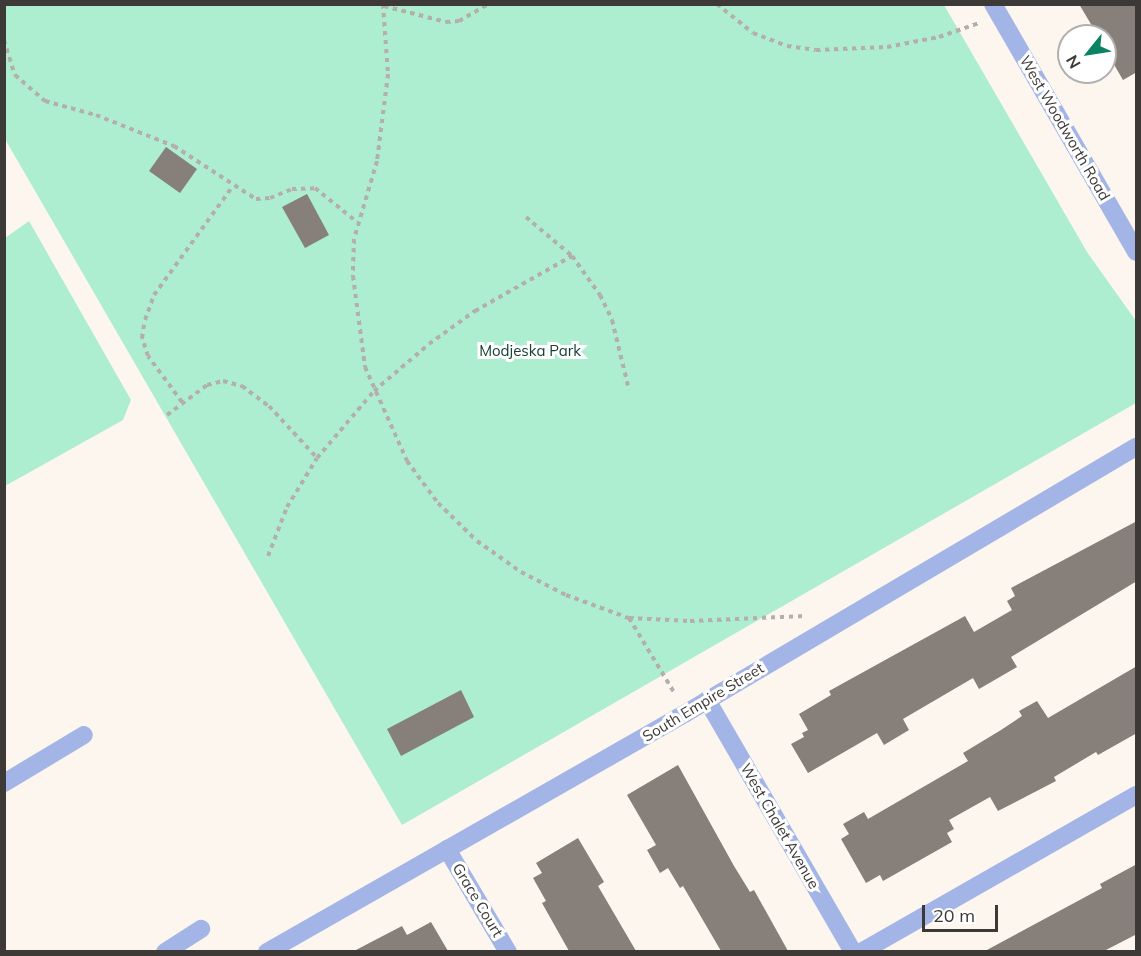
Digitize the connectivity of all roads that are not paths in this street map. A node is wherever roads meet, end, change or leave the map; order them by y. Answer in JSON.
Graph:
{"nodes":[{"id":1,"x":996,"y":10,"type":"edge"},
{"id":2,"x":1137,"y":252,"type":"edge"},
{"id":3,"x":1137,"y":447,"type":"edge"},
{"id":4,"x":707,"y":700,"type":"junction"},
{"id":5,"x":84,"y":735,"type":"dead end"},
{"id":6,"x":4,"y":783,"type":"edge"},
{"id":7,"x":1137,"y":795,"type":"edge"},
{"id":8,"x":447,"y":849,"type":"junction"},
{"id":9,"x":201,"y":929,"type":"dead end"},
{"id":10,"x":165,"y":951,"type":"edge"},
{"id":11,"x":267,"y":951,"type":"edge"},
{"id":12,"x":508,"y":951,"type":"edge"},
{"id":13,"x":853,"y":951,"type":"edge"},
{"id":14,"x":861,"y":951,"type":"edge"}],
"edges":[{"from":1,"to":2,"type":"street","name":"West Woodworth Road"},
{"from":3,"to":4,"type":"street","name":"South Empire Street"},
{"from":4,"to":8,"type":"street","name":"South Empire Street"},
{"from":4,"to":13,"type":"street","name":"West Chalet Avenue"},
{"from":5,"to":6,"type":"street"},
{"from":7,"to":14,"type":"street"},
{"from":8,"to":11,"type":"street","name":"South Empire Street"},
{"from":8,"to":12,"type":"street","name":"Grace Court"},
{"from":9,"to":10,"type":"street"}]}
